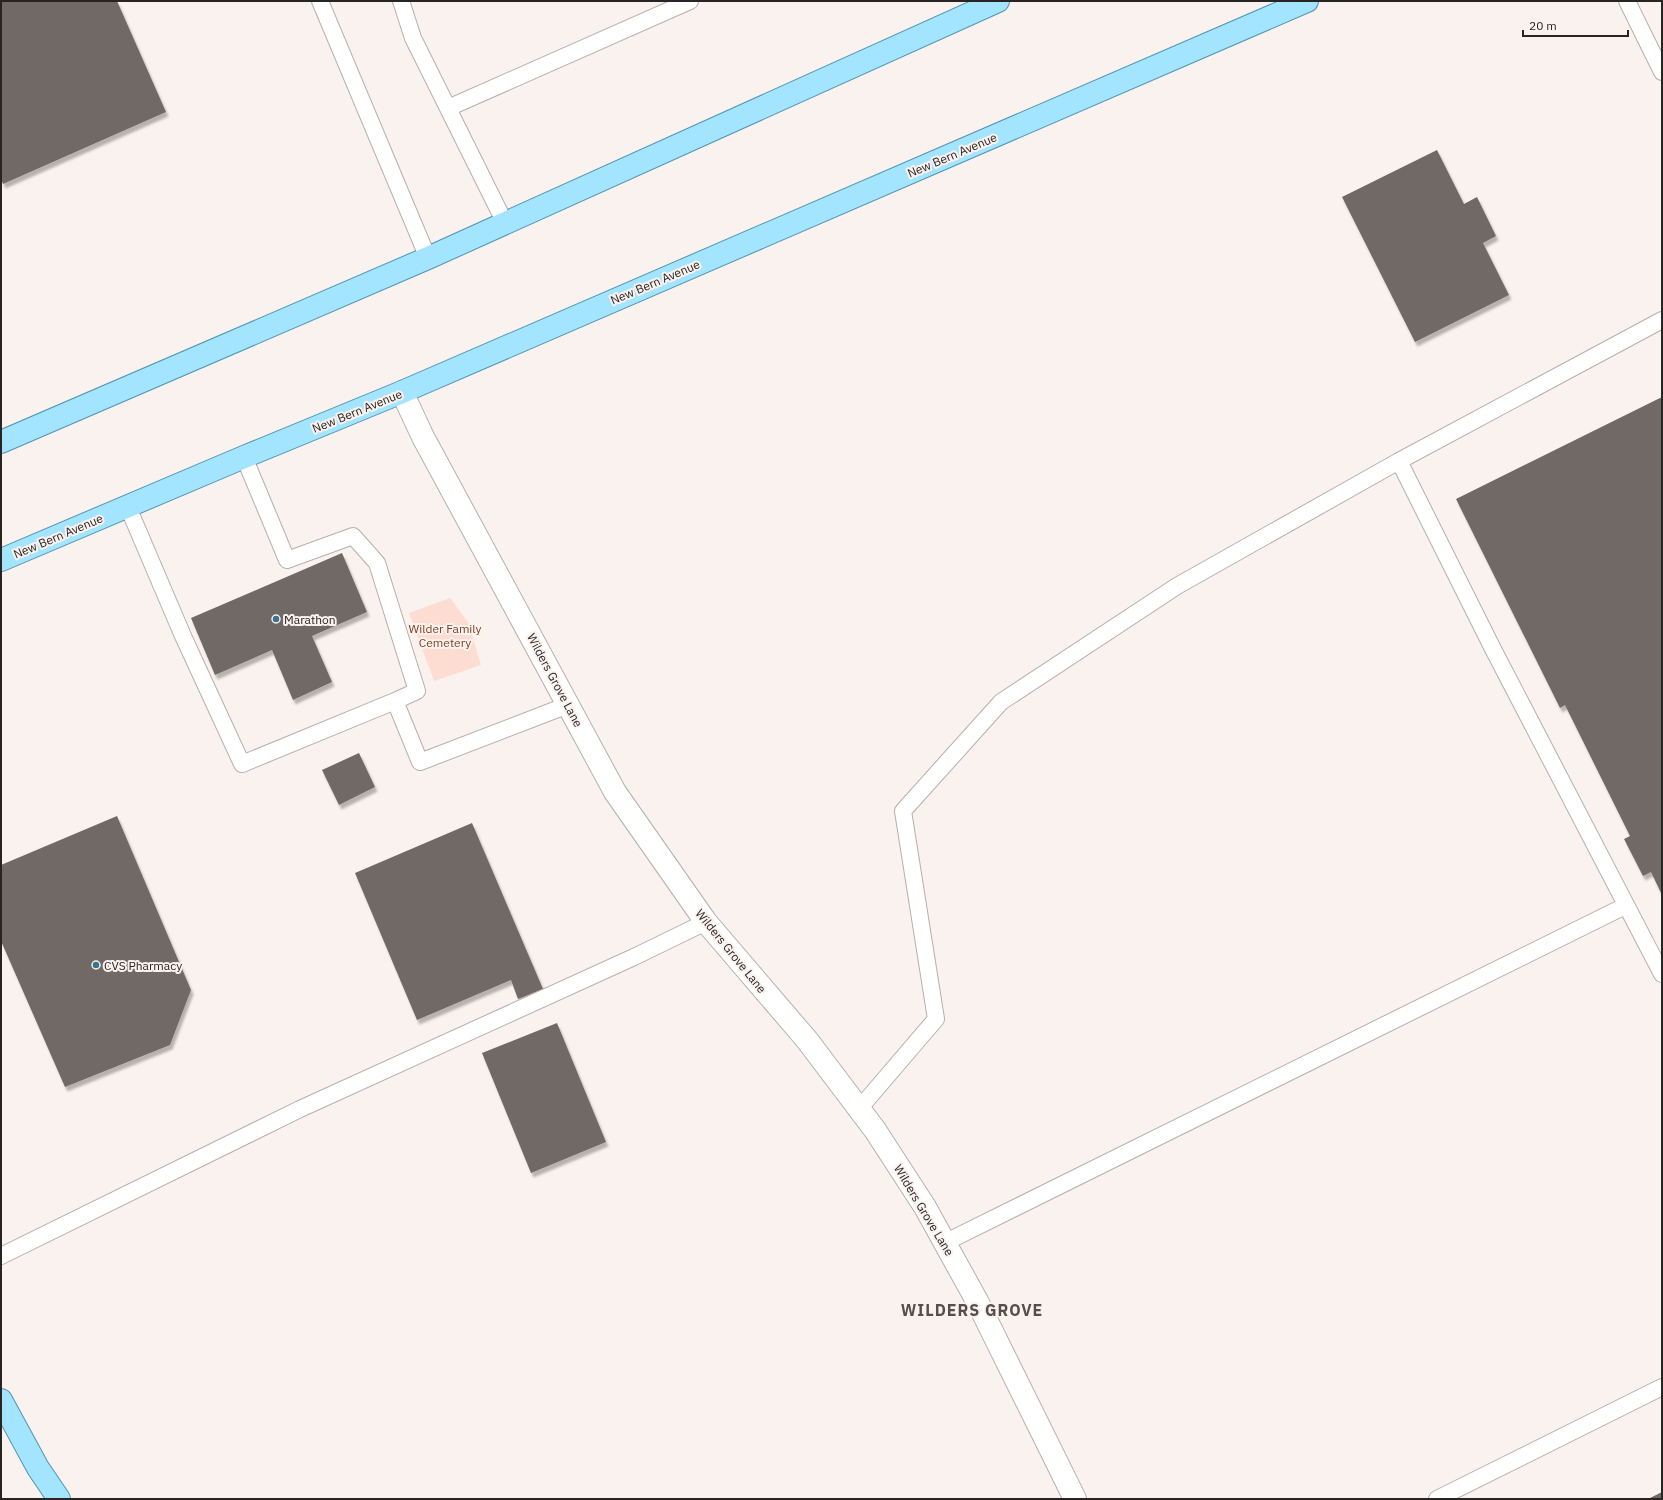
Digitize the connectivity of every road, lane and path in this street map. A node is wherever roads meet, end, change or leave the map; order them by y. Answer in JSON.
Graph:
{"nodes":[{"id":1,"x":320,"y":1,"type":"edge"},
{"id":2,"x":401,"y":1,"type":"edge"},
{"id":3,"x":690,"y":1,"type":"edge"},
{"id":4,"x":998,"y":1,"type":"edge"},
{"id":5,"x":1306,"y":1,"type":"edge"},
{"id":6,"x":1627,"y":1,"type":"edge"},
{"id":7,"x":971,"y":6,"type":"edge"},
{"id":8,"x":1662,"y":72,"type":"edge"},
{"id":9,"x":448,"y":108,"type":"junction"},
{"id":10,"x":505,"y":223,"type":"junction"},
{"id":11,"x":428,"y":258,"type":"junction"},
{"id":12,"x":1662,"y":320,"type":"edge"},
{"id":13,"x":402,"y":392,"type":"junction"},
{"id":14,"x":1,"y":442,"type":"edge"},
{"id":15,"x":244,"y":457,"type":"junction"},
{"id":16,"x":1399,"y":460,"type":"junction"},
{"id":17,"x":128,"y":507,"type":"junction"},
{"id":18,"x":1,"y":560,"type":"edge"},
{"id":19,"x":395,"y":701,"type":"junction"},
{"id":20,"x":568,"y":705,"type":"junction"},
{"id":21,"x":1626,"y":906,"type":"junction"},
{"id":22,"x":706,"y":922,"type":"junction"},
{"id":23,"x":1662,"y":974,"type":"edge"},
{"id":24,"x":859,"y":1109,"type":"junction"},
{"id":25,"x":944,"y":1243,"type":"junction"},
{"id":26,"x":1,"y":1256,"type":"edge"},
{"id":27,"x":1662,"y":1387,"type":"edge"},
{"id":28,"x":3,"y":1407,"type":"edge"},
{"id":29,"x":59,"y":1499,"type":"edge"},
{"id":30,"x":1075,"y":1499,"type":"edge"},
{"id":31,"x":1437,"y":1499,"type":"edge"}],
"edges":[{"from":1,"to":11,"type":"lane"},
{"from":2,"to":9,"type":"lane"},
{"from":3,"to":9,"type":"lane"},
{"from":4,"to":7,"type":"main road"},
{"from":5,"to":13,"type":"main road","name":"New Bern Avenue"},
{"from":6,"to":8,"type":"lane"},
{"from":7,"to":10,"type":"main road"},
{"from":9,"to":10,"type":"lane"},
{"from":10,"to":11,"type":"main road"},
{"from":11,"to":14,"type":"main road"},
{"from":12,"to":16,"type":"lane"},
{"from":13,"to":15,"type":"main road","name":"New Bern Avenue"},
{"from":13,"to":20,"type":"street","name":"Wilders Grove Lane"},
{"from":15,"to":17,"type":"main road","name":"New Bern Avenue"},
{"from":15,"to":19,"type":"lane"},
{"from":16,"to":21,"type":"lane"},
{"from":16,"to":24,"type":"lane"},
{"from":17,"to":18,"type":"main road","name":"New Bern Avenue"},
{"from":17,"to":19,"type":"lane"},
{"from":19,"to":20,"type":"lane"},
{"from":20,"to":22,"type":"street","name":"Wilders Grove Lane"},
{"from":21,"to":23,"type":"lane"},
{"from":21,"to":25,"type":"lane"},
{"from":22,"to":24,"type":"street","name":"Wilders Grove Lane"},
{"from":22,"to":26,"type":"lane"},
{"from":24,"to":25,"type":"street","name":"Wilders Grove Lane"},
{"from":25,"to":30,"type":"street","name":"Wilders Grove Lane"},
{"from":27,"to":31,"type":"lane"},
{"from":28,"to":29,"type":"main road"}]}
